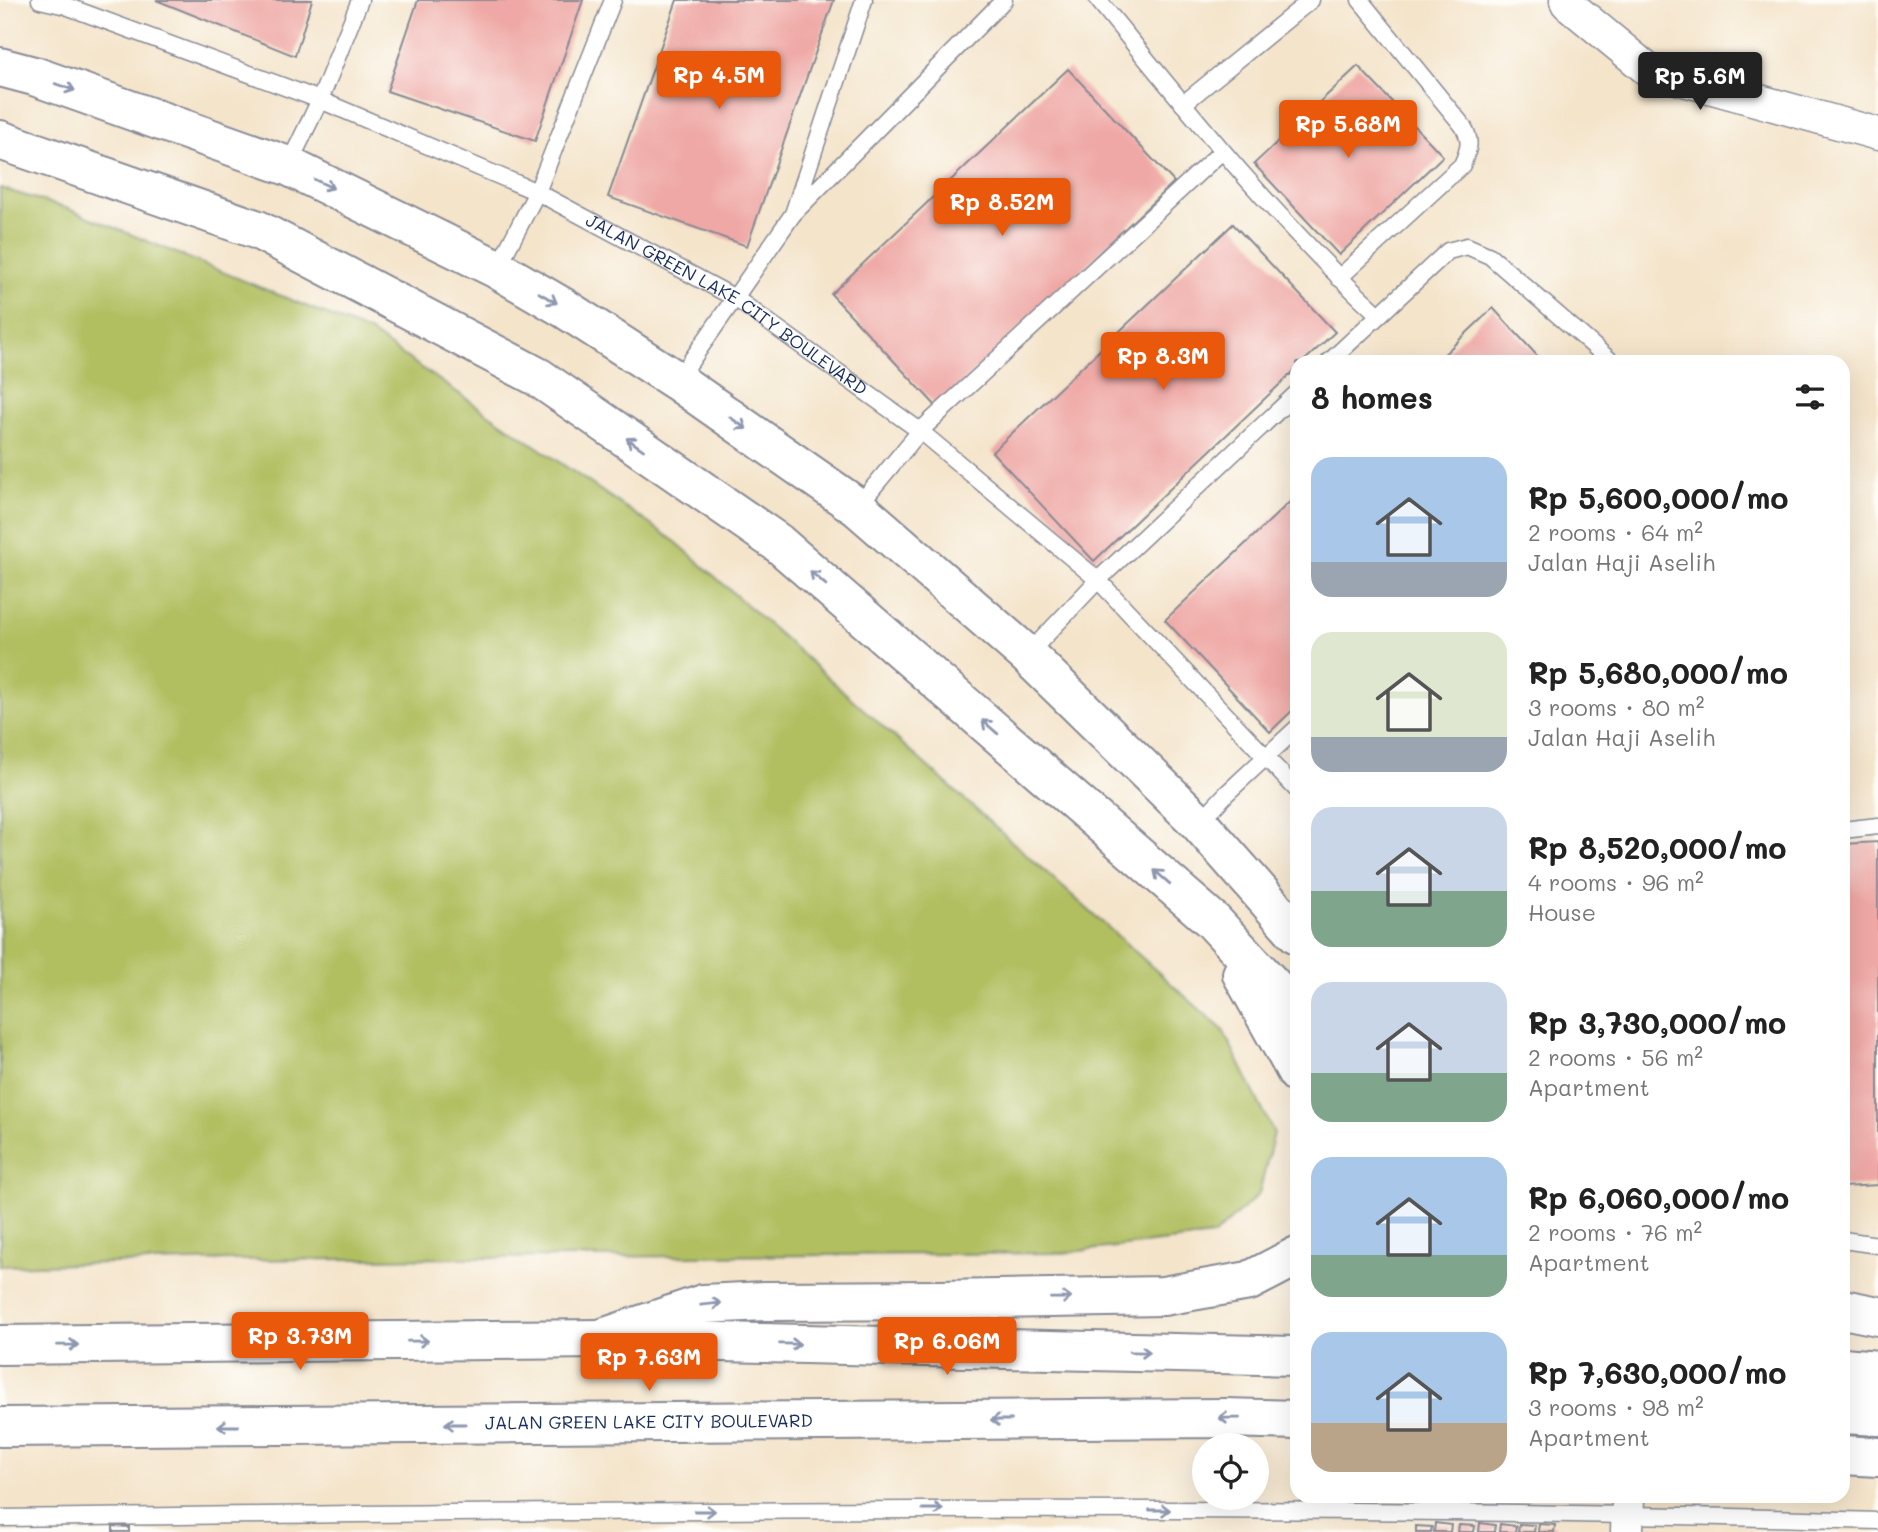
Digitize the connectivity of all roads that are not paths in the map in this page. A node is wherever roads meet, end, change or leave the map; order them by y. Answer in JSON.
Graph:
{"nodes":[{"id":1,"x":40,"y":0,"type":"edge"},
{"id":2,"x":360,"y":0,"type":"edge"},
{"id":3,"x":613,"y":0,"type":"edge"},
{"id":4,"x":864,"y":0,"type":"edge"},
{"id":5,"x":1004,"y":0,"type":"edge"},
{"id":6,"x":1098,"y":0,"type":"edge"},
{"id":7,"x":1311,"y":0,"type":"edge"},
{"id":8,"x":1360,"y":0,"type":"edge"},
{"id":9,"x":1567,"y":2,"type":"edge"},
{"id":10,"x":0,"y":67,"type":"edge"},
{"id":11,"x":320,"y":100,"type":"junction"},
{"id":12,"x":1183,"y":104,"type":"junction"},
{"id":13,"x":1878,"y":134,"type":"edge"},
{"id":14,"x":0,"y":139,"type":"edge"},
{"id":15,"x":1221,"y":152,"type":"junction"},
{"id":16,"x":288,"y":166,"type":"junction"},
{"id":17,"x":537,"y":192,"type":"junction"},
{"id":18,"x":793,"y":214,"type":"junction"},
{"id":19,"x":498,"y":269,"type":"junction"},
{"id":20,"x":1339,"y":278,"type":"junction"},
{"id":21,"x":735,"y":298,"type":"junction"},
{"id":22,"x":1379,"y":315,"type":"junction"},
{"id":23,"x":1336,"y":355,"type":"edge"},
{"id":24,"x":1604,"y":355,"type":"edge"},
{"id":25,"x":677,"y":381,"type":"junction"},
{"id":26,"x":1290,"y":400,"type":"edge"},
{"id":27,"x":920,"y":431,"type":"junction"},
{"id":28,"x":858,"y":507,"type":"junction"},
{"id":29,"x":1098,"y":580,"type":"junction"},
{"id":30,"x":1027,"y":655,"type":"junction"},
{"id":31,"x":1290,"y":735,"type":"edge"},
{"id":32,"x":1266,"y":757,"type":"junction"},
{"id":33,"x":1290,"y":783,"type":"edge"},
{"id":34,"x":1199,"y":823,"type":"junction"},
{"id":35,"x":1878,"y":826,"type":"edge"},
{"id":36,"x":1850,"y":829,"type":"edge"},
{"id":37,"x":1213,"y":921,"type":"junction"},
{"id":38,"x":1290,"y":926,"type":"edge"},
{"id":39,"x":1290,"y":1004,"type":"edge"},
{"id":40,"x":1290,"y":1060,"type":"edge"},
{"id":41,"x":1850,"y":1241,"type":"edge"},
{"id":42,"x":1878,"y":1245,"type":"edge"},
{"id":43,"x":1290,"y":1260,"type":"edge"},
{"id":44,"x":1850,"y":1310,"type":"edge"},
{"id":45,"x":1878,"y":1316,"type":"edge"},
{"id":46,"x":600,"y":1339,"type":"junction"},
{"id":47,"x":0,"y":1345,"type":"edge"},
{"id":48,"x":1290,"y":1356,"type":"edge"},
{"id":49,"x":1850,"y":1368,"type":"edge"},
{"id":50,"x":1878,"y":1370,"type":"edge"},
{"id":51,"x":1850,"y":1388,"type":"edge"},
{"id":52,"x":1878,"y":1390,"type":"edge"},
{"id":53,"x":1850,"y":1414,"type":"edge"},
{"id":54,"x":1878,"y":1416,"type":"edge"},
{"id":55,"x":1290,"y":1420,"type":"edge"},
{"id":56,"x":0,"y":1427,"type":"edge"},
{"id":57,"x":1850,"y":1455,"type":"edge"},
{"id":58,"x":1878,"y":1457,"type":"edge"},
{"id":59,"x":1628,"y":1514,"type":"edge"},
{"id":60,"x":0,"y":1518,"type":"edge"},
{"id":61,"x":1878,"y":1521,"type":"edge"}],
"edges":[{"from":1,"to":11,"type":"lane","name":"JALAN GREEN LAKE CITY BOULEVARD"},
{"from":2,"to":11,"type":"lane"},
{"from":3,"to":17,"type":"lane"},
{"from":4,"to":18,"type":"lane"},
{"from":5,"to":18,"type":"lane"},
{"from":6,"to":12,"type":"lane"},
{"from":7,"to":12,"type":"lane"},
{"from":8,"to":20,"type":"lane"},
{"from":9,"to":13,"type":"street"},
{"from":10,"to":16,"type":"main road","one_way":true},
{"from":11,"to":16,"type":"lane"},
{"from":11,"to":17,"type":"lane","name":"JALAN GREEN LAKE CITY BOULEVARD"},
{"from":12,"to":15,"type":"lane"},
{"from":37,"to":14,"type":"main road","one_way":true},
{"from":15,"to":20,"type":"lane"},
{"from":15,"to":27,"type":"lane"},
{"from":16,"to":19,"type":"main road","one_way":true},
{"from":17,"to":19,"type":"lane"},
{"from":17,"to":21,"type":"lane","name":"JALAN GREEN LAKE CITY BOULEVARD"},
{"from":18,"to":21,"type":"lane"},
{"from":19,"to":25,"type":"main road","one_way":true},
{"from":20,"to":22,"type":"lane"},
{"from":21,"to":25,"type":"lane"},
{"from":21,"to":27,"type":"lane","name":"JALAN GREEN LAKE CITY BOULEVARD"},
{"from":22,"to":23,"type":"lane"},
{"from":22,"to":24,"type":"lane"},
{"from":25,"to":28,"type":"main road","one_way":true},
{"from":26,"to":29,"type":"lane"},
{"from":27,"to":28,"type":"lane"},
{"from":27,"to":29,"type":"lane","name":"JALAN GREEN LAKE CITY BOULEVARD"},
{"from":28,"to":30,"type":"main road"},
{"from":29,"to":30,"type":"lane"},
{"from":29,"to":32,"type":"lane","name":"JALAN GREEN LAKE CITY BOULEVARD"},
{"from":30,"to":34,"type":"main road"},
{"from":31,"to":32,"type":"lane"},
{"from":32,"to":33,"type":"lane","name":"JALAN GREEN LAKE CITY BOULEVARD"},
{"from":32,"to":34,"type":"lane"},
{"from":34,"to":38,"type":"main road"},
{"from":35,"to":36,"type":"lane"},
{"from":37,"to":39,"type":"main road"},
{"from":37,"to":40,"type":"main road"},
{"from":41,"to":42,"type":"lane"},
{"from":46,"to":43,"type":"main road","one_way":true},
{"from":44,"to":45,"type":"main road"},
{"from":47,"to":46,"type":"main road","one_way":true},
{"from":46,"to":48,"type":"main road","one_way":true},
{"from":49,"to":50,"type":"main road"},
{"from":51,"to":52,"type":"main road"},
{"from":53,"to":54,"type":"main road"},
{"from":55,"to":56,"type":"main road","name":"JALAN GREEN LAKE CITY BOULEVARD","one_way":true},
{"from":57,"to":58,"type":"main road"},
{"from":60,"to":59,"type":"lane","one_way":true},
{"from":59,"to":61,"type":"lane"}]}
